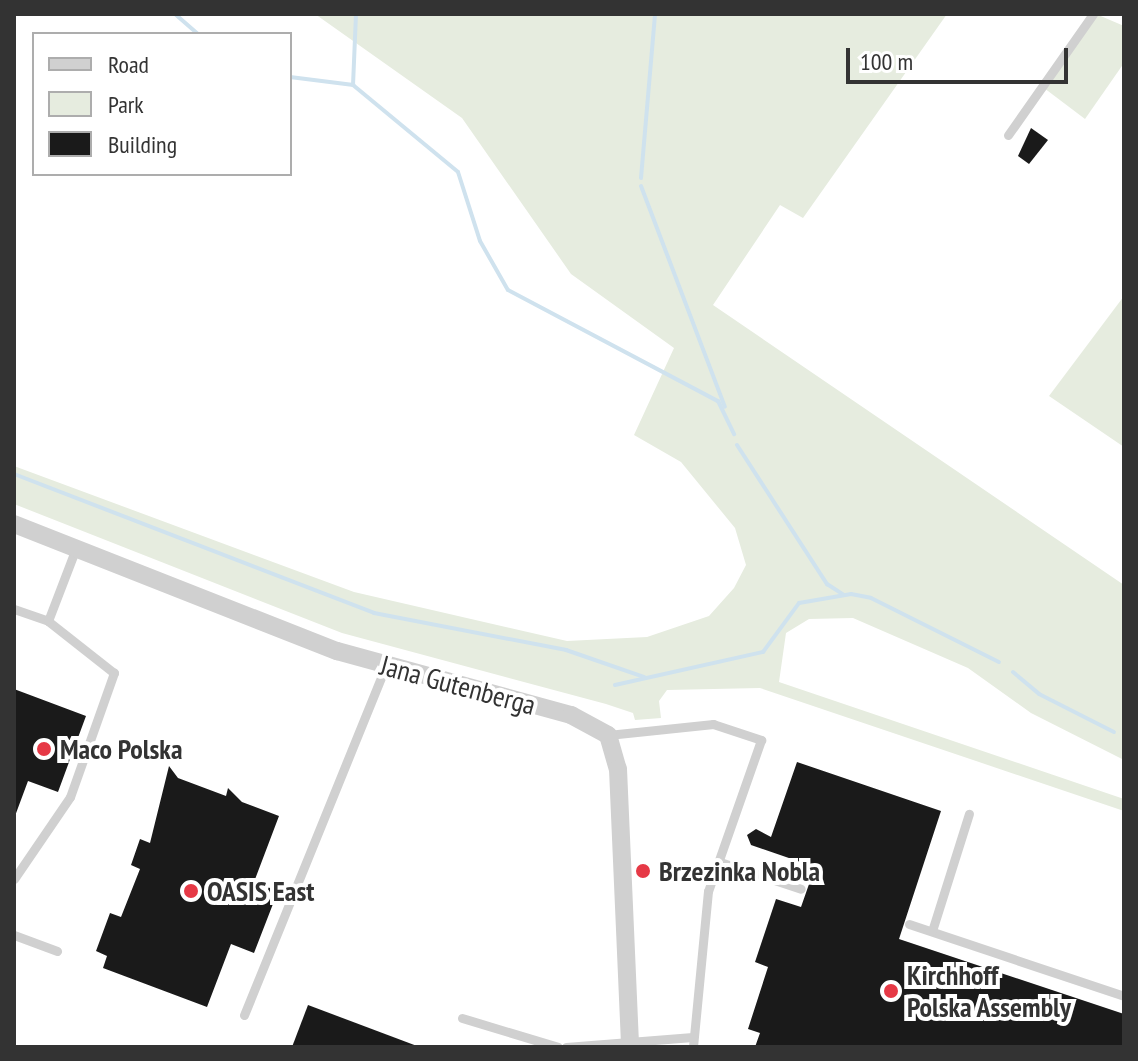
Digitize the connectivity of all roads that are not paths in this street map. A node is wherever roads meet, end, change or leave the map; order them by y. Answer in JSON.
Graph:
{"nodes":[{"id":1,"x":1093,"y":14,"type":"edge"},
{"id":2,"x":1008,"y":135,"type":"dead end"},
{"id":3,"x":14,"y":524,"type":"edge"},
{"id":4,"x":76,"y":548,"type":"junction"},
{"id":5,"x":14,"y":609,"type":"edge"},
{"id":6,"x":48,"y":621,"type":"junction"},
{"id":7,"x":385,"y":667,"type":"junction"},
{"id":8,"x":608,"y":735,"type":"junction"},
{"id":9,"x":969,"y":814,"type":"dead end"},
{"id":10,"x":720,"y":862,"type":"junction"},
{"id":11,"x":14,"y":879,"type":"edge"},
{"id":12,"x":801,"y":889,"type":"dead end"},
{"id":13,"x":909,"y":924,"type":"dead end"},
{"id":14,"x":932,"y":931,"type":"junction"},
{"id":15,"x":14,"y":935,"type":"edge"},
{"id":16,"x":57,"y":951,"type":"dead end"},
{"id":17,"x":1124,"y":996,"type":"edge"},
{"id":18,"x":244,"y":1015,"type":"dead end"},
{"id":19,"x":462,"y":1018,"type":"dead end"},
{"id":20,"x":630,"y":1042,"type":"edge"},
{"id":21,"x":693,"y":1042,"type":"edge"},
{"id":22,"x":520,"y":1043,"type":"edge"},
{"id":23,"x":558,"y":1047,"type":"edge"},
{"id":24,"x":566,"y":1047,"type":"edge"}],
"edges":[{"from":1,"to":2,"type":"lane"},
{"from":3,"to":4,"type":"street","name":"Jana Gutenberga"},
{"from":4,"to":6,"type":"lane"},
{"from":4,"to":7,"type":"street","name":"Jana Gutenberga"},
{"from":5,"to":6,"type":"lane"},
{"from":6,"to":11,"type":"lane"},
{"from":7,"to":8,"type":"street","name":"Jana Gutenberga"},
{"from":7,"to":18,"type":"lane"},
{"from":8,"to":10,"type":"lane"},
{"from":8,"to":20,"type":"street"},
{"from":9,"to":14,"type":"lane"},
{"from":10,"to":12,"type":"lane"},
{"from":10,"to":21,"type":"lane"},
{"from":13,"to":14,"type":"lane"},
{"from":14,"to":17,"type":"lane"},
{"from":15,"to":16,"type":"lane"},
{"from":19,"to":22,"type":"lane"},
{"from":20,"to":21,"type":"lane"},
{"from":20,"to":24,"type":"lane"},
{"from":22,"to":23,"type":"lane"}]}
